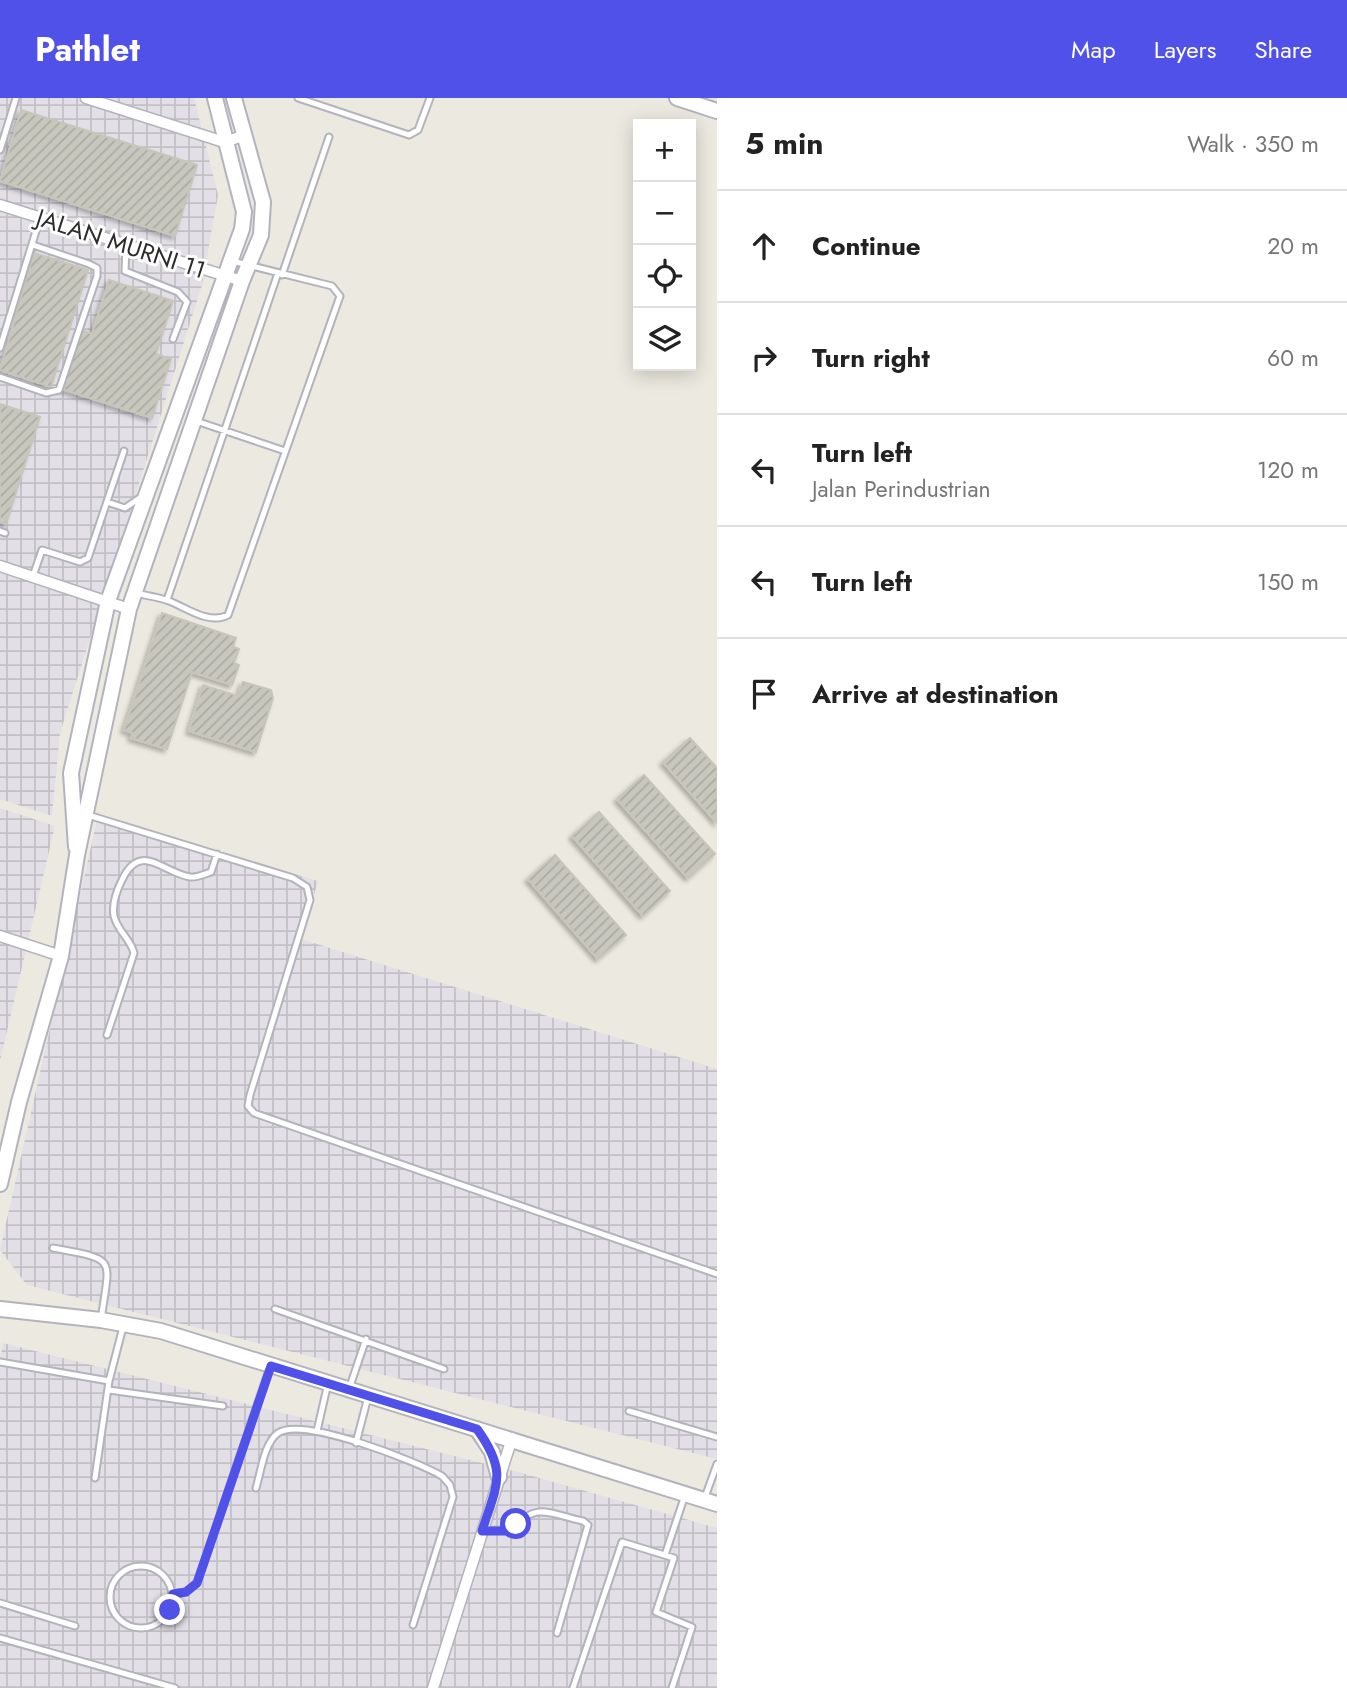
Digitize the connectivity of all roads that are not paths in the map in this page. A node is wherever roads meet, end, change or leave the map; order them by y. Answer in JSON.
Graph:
{"nodes":[{"id":1,"x":16,"y":98,"type":"edge"},
{"id":2,"x":86,"y":98,"type":"edge"},
{"id":3,"x":215,"y":98,"type":"edge"},
{"id":4,"x":234,"y":98,"type":"edge"},
{"id":5,"x":298,"y":98,"type":"edge"},
{"id":6,"x":430,"y":98,"type":"edge"},
{"id":7,"x":677,"y":98,"type":"edge"},
{"id":8,"x":717,"y":111,"type":"edge"},
{"id":9,"x":243,"y":136,"type":"junction"},
{"id":10,"x":329,"y":136,"type":"dead end"},
{"id":11,"x":223,"y":142,"type":"junction"},
{"id":12,"x":0,"y":149,"type":"edge"},
{"id":13,"x":0,"y":205,"type":"edge"},
{"id":14,"x":40,"y":218,"type":"junction"},
{"id":15,"x":126,"y":245,"type":"junction"},
{"id":16,"x":33,"y":246,"type":"junction"},
{"id":17,"x":232,"y":261,"type":"junction"},
{"id":18,"x":249,"y":266,"type":"junction"},
{"id":19,"x":280,"y":274,"type":"junction"},
{"id":20,"x":223,"y":276,"type":"junction"},
{"id":21,"x":242,"y":281,"type":"junction"},
{"id":22,"x":173,"y":339,"type":"dead end"},
{"id":23,"x":0,"y":348,"type":"edge"},
{"id":24,"x":0,"y":377,"type":"edge"},
{"id":25,"x":196,"y":421,"type":"junction"},
{"id":26,"x":225,"y":432,"type":"junction"},
{"id":27,"x":124,"y":451,"type":"dead end"},
{"id":28,"x":285,"y":451,"type":"junction"},
{"id":29,"x":146,"y":493,"type":"junction"},
{"id":30,"x":107,"y":502,"type":"junction"},
{"id":31,"x":0,"y":566,"type":"edge"},
{"id":32,"x":33,"y":576,"type":"junction"},
{"id":33,"x":136,"y":593,"type":"junction"},
{"id":34,"x":167,"y":600,"type":"junction"},
{"id":35,"x":108,"y":601,"type":"junction"},
{"id":36,"x":129,"y":609,"type":"junction"},
{"id":37,"x":71,"y":812,"type":"junction"},
{"id":38,"x":86,"y":815,"type":"junction"},
{"id":39,"x":77,"y":855,"type":"junction"},
{"id":40,"x":217,"y":855,"type":"junction"},
{"id":41,"x":0,"y":936,"type":"edge"},
{"id":42,"x":61,"y":956,"type":"junction"},
{"id":43,"x":107,"y":1035,"type":"dead end"},
{"id":44,"x":0,"y":1184,"type":"edge"},
{"id":45,"x":53,"y":1248,"type":"dead end"},
{"id":46,"x":717,"y":1274,"type":"edge"},
{"id":47,"x":0,"y":1309,"type":"edge"},
{"id":48,"x":275,"y":1309,"type":"dead end"},
{"id":49,"x":101,"y":1320,"type":"junction"},
{"id":50,"x":123,"y":1324,"type":"junction"},
{"id":51,"x":366,"y":1339,"type":"junction"},
{"id":52,"x":0,"y":1362,"type":"edge"},
{"id":53,"x":271,"y":1366,"type":"junction"},
{"id":54,"x":444,"y":1369,"type":"dead end"},
{"id":55,"x":109,"y":1381,"type":"junction"},
{"id":56,"x":329,"y":1382,"type":"junction"},
{"id":57,"x":349,"y":1389,"type":"junction"},
{"id":58,"x":109,"y":1390,"type":"junction"},
{"id":59,"x":369,"y":1394,"type":"junction"},
{"id":60,"x":223,"y":1406,"type":"dead end"},
{"id":61,"x":629,"y":1411,"type":"dead end"},
{"id":62,"x":477,"y":1429,"type":"junction"},
{"id":63,"x":317,"y":1431,"type":"junction"},
{"id":64,"x":717,"y":1437,"type":"edge"},
{"id":65,"x":512,"y":1438,"type":"junction"},
{"id":66,"x":356,"y":1443,"type":"junction"},
{"id":67,"x":717,"y":1464,"type":"edge"},
{"id":68,"x":499,"y":1477,"type":"junction"},
{"id":69,"x":95,"y":1478,"type":"dead end"},
{"id":70,"x":256,"y":1488,"type":"dead end"},
{"id":71,"x":686,"y":1494,"type":"junction"},
{"id":72,"x":710,"y":1502,"type":"edge"},
{"id":73,"x":482,"y":1531,"type":"junction"},
{"id":74,"x":665,"y":1555,"type":"junction"},
{"id":75,"x":173,"y":1594,"type":"junction"},
{"id":76,"x":0,"y":1603,"type":"edge"},
{"id":77,"x":413,"y":1625,"type":"dead end"},
{"id":78,"x":75,"y":1626,"type":"dead end"},
{"id":79,"x":557,"y":1633,"type":"dead end"},
{"id":80,"x":0,"y":1638,"type":"edge"},
{"id":81,"x":175,"y":1688,"type":"edge"},
{"id":82,"x":433,"y":1688,"type":"edge"},
{"id":83,"x":573,"y":1688,"type":"edge"},
{"id":84,"x":671,"y":1688,"type":"edge"}],
"edges":[{"from":1,"to":12,"type":"lane"},
{"from":2,"to":11,"type":"street"},
{"from":3,"to":11,"type":"main road"},
{"from":4,"to":9,"type":"main road"},
{"from":5,"to":6,"type":"lane"},
{"from":7,"to":8,"type":"main road"},
{"from":9,"to":11,"type":"street"},
{"from":9,"to":18,"type":"main road"},
{"from":10,"to":19,"type":"lane"},
{"from":11,"to":17,"type":"main road"},
{"from":13,"to":14,"type":"street","name":"JALAN MURNI 11"},
{"from":14,"to":15,"type":"street","name":"JALAN MURNI 11"},
{"from":14,"to":16,"type":"lane"},
{"from":15,"to":20,"type":"street","name":"JALAN MURNI 11"},
{"from":15,"to":22,"type":"lane"},
{"from":16,"to":23,"type":"lane"},
{"from":16,"to":24,"type":"lane"},
{"from":17,"to":18,"type":"lane"},
{"from":17,"to":20,"type":"main road"},
{"from":18,"to":19,"type":"lane"},
{"from":18,"to":21,"type":"main road"},
{"from":19,"to":26,"type":"lane"},
{"from":19,"to":28,"type":"lane"},
{"from":20,"to":21,"type":"street","name":"JALAN MURNI 11"},
{"from":20,"to":29,"type":"main road"},
{"from":21,"to":25,"type":"main road"},
{"from":25,"to":26,"type":"lane"},
{"from":25,"to":33,"type":"main road"},
{"from":26,"to":28,"type":"lane"},
{"from":26,"to":34,"type":"lane"},
{"from":27,"to":30,"type":"lane"},
{"from":28,"to":34,"type":"lane"},
{"from":29,"to":30,"type":"lane"},
{"from":29,"to":35,"type":"main road"},
{"from":30,"to":32,"type":"lane"},
{"from":31,"to":32,"type":"street"},
{"from":32,"to":35,"type":"street"},
{"from":33,"to":34,"type":"lane"},
{"from":33,"to":36,"type":"main road"},
{"from":35,"to":36,"type":"street"},
{"from":35,"to":37,"type":"main road"},
{"from":36,"to":38,"type":"main road"},
{"from":37,"to":38,"type":"lane"},
{"from":37,"to":39,"type":"main road"},
{"from":38,"to":39,"type":"main road"},
{"from":38,"to":40,"type":"lane"},
{"from":39,"to":42,"type":"main road"},
{"from":40,"to":43,"type":"lane"},
{"from":40,"to":46,"type":"lane"},
{"from":41,"to":42,"type":"street"},
{"from":42,"to":44,"type":"main road"},
{"from":45,"to":49,"type":"lane"},
{"from":47,"to":49,"type":"main road"},
{"from":48,"to":51,"type":"lane"},
{"from":49,"to":50,"type":"main road"},
{"from":50,"to":53,"type":"main road"},
{"from":50,"to":55,"type":"lane"},
{"from":51,"to":54,"type":"lane"},
{"from":51,"to":57,"type":"lane"},
{"from":52,"to":55,"type":"lane"},
{"from":53,"to":56,"type":"main road"},
{"from":53,"to":75,"type":"lane"},
{"from":55,"to":58,"type":"lane"},
{"from":56,"to":57,"type":"main road"},
{"from":56,"to":63,"type":"lane"},
{"from":57,"to":59,"type":"main road"},
{"from":58,"to":60,"type":"lane"},
{"from":58,"to":69,"type":"lane"},
{"from":59,"to":62,"type":"main road"},
{"from":59,"to":66,"type":"lane"},
{"from":61,"to":64,"type":"lane"},
{"from":62,"to":65,"type":"main road"},
{"from":62,"to":68,"type":"main road"},
{"from":63,"to":66,"type":"lane"},
{"from":63,"to":70,"type":"lane"},
{"from":65,"to":68,"type":"street"},
{"from":65,"to":71,"type":"main road"},
{"from":66,"to":77,"type":"lane"},
{"from":67,"to":72,"type":"lane"},
{"from":68,"to":73,"type":"street"},
{"from":71,"to":72,"type":"main road"},
{"from":71,"to":74,"type":"lane"},
{"from":73,"to":79,"type":"lane"},
{"from":73,"to":82,"type":"street"},
{"from":74,"to":83,"type":"lane"},
{"from":74,"to":84,"type":"lane"},
{"from":75,"to":75,"type":"lane"},
{"from":76,"to":78,"type":"lane"},
{"from":80,"to":81,"type":"lane"}]}
